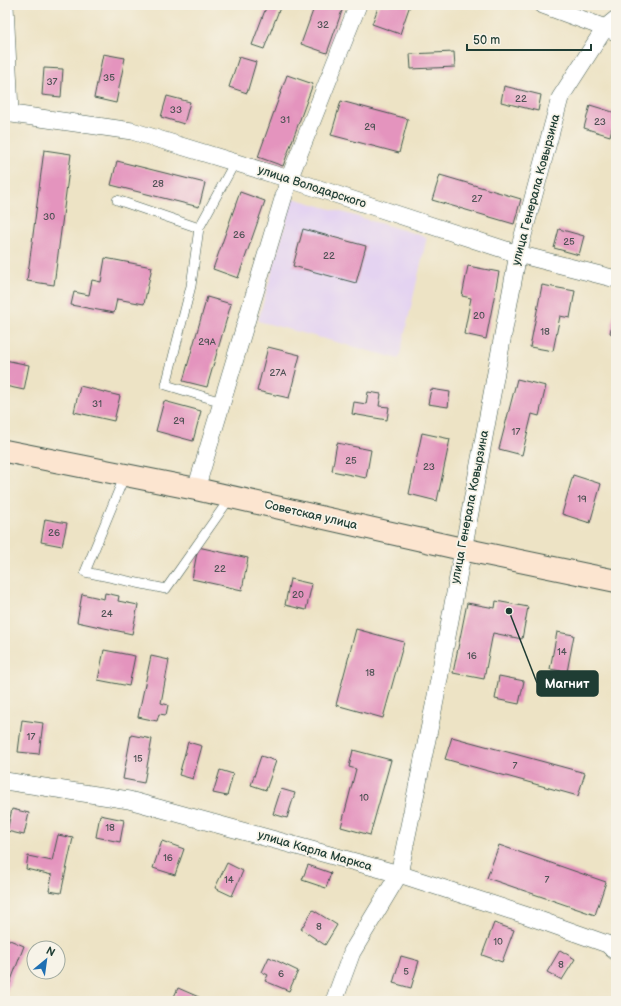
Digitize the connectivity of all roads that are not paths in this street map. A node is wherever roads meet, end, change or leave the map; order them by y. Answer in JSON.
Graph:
{"nodes":[{"id":1,"x":6,"y":5,"type":"edge"},
{"id":2,"x":358,"y":5,"type":"edge"},
{"id":3,"x":543,"y":5,"type":"edge"},
{"id":4,"x":612,"y":26,"type":"edge"},
{"id":5,"x":8,"y":113,"type":"edge"},
{"id":6,"x":235,"y":162,"type":"junction"},
{"id":7,"x":289,"y":179,"type":"junction"},
{"id":8,"x":117,"y":200,"type":"dead end"},
{"id":9,"x":199,"y":228,"type":"junction"},
{"id":10,"x":518,"y":254,"type":"junction"},
{"id":11,"x":616,"y":279,"type":"edge"},
{"id":12,"x":222,"y":402,"type":"junction"},
{"id":13,"x":5,"y":451,"type":"edge"},
{"id":14,"x":125,"y":475,"type":"junction"},
{"id":15,"x":196,"y":489,"type":"junction"},
{"id":16,"x":231,"y":496,"type":"junction"},
{"id":17,"x":462,"y":549,"type":"junction"},
{"id":18,"x":616,"y":581,"type":"edge"},
{"id":19,"x":5,"y":781,"type":"edge"},
{"id":20,"x":399,"y":874,"type":"junction"},
{"id":21,"x":613,"y":944,"type":"edge"},
{"id":22,"x":334,"y":1001,"type":"edge"}],
"edges":[{"from":1,"to":5,"type":"street"},
{"from":2,"to":7,"type":"street"},
{"from":3,"to":4,"type":"street"},
{"from":4,"to":10,"type":"street","name":"улица Генерала Ковырзина"},
{"from":5,"to":6,"type":"street","name":"улица Володарского"},
{"from":6,"to":7,"type":"street","name":"улица Володарского"},
{"from":6,"to":9,"type":"lane"},
{"from":7,"to":10,"type":"street","name":"улица Володарского"},
{"from":7,"to":12,"type":"street"},
{"from":8,"to":9,"type":"lane"},
{"from":9,"to":12,"type":"lane"},
{"from":10,"to":11,"type":"street","name":"улица Володарского"},
{"from":10,"to":17,"type":"street","name":"улица Генерала Ковырзина"},
{"from":12,"to":15,"type":"street"},
{"from":13,"to":14,"type":"street","name":"Советская улица"},
{"from":14,"to":15,"type":"street","name":"Советская улица"},
{"from":14,"to":16,"type":"lane"},
{"from":15,"to":16,"type":"street","name":"Советская улица"},
{"from":16,"to":17,"type":"street","name":"Советская улица"},
{"from":17,"to":18,"type":"street","name":"Советская улица"},
{"from":17,"to":20,"type":"street","name":"улица Генерала Ковырзина"},
{"from":19,"to":20,"type":"street","name":"улица Карла Маркса"},
{"from":20,"to":21,"type":"street","name":"улица Карла Маркса"},
{"from":20,"to":22,"type":"street","name":"улица Генерала Ковырзина"}]}
